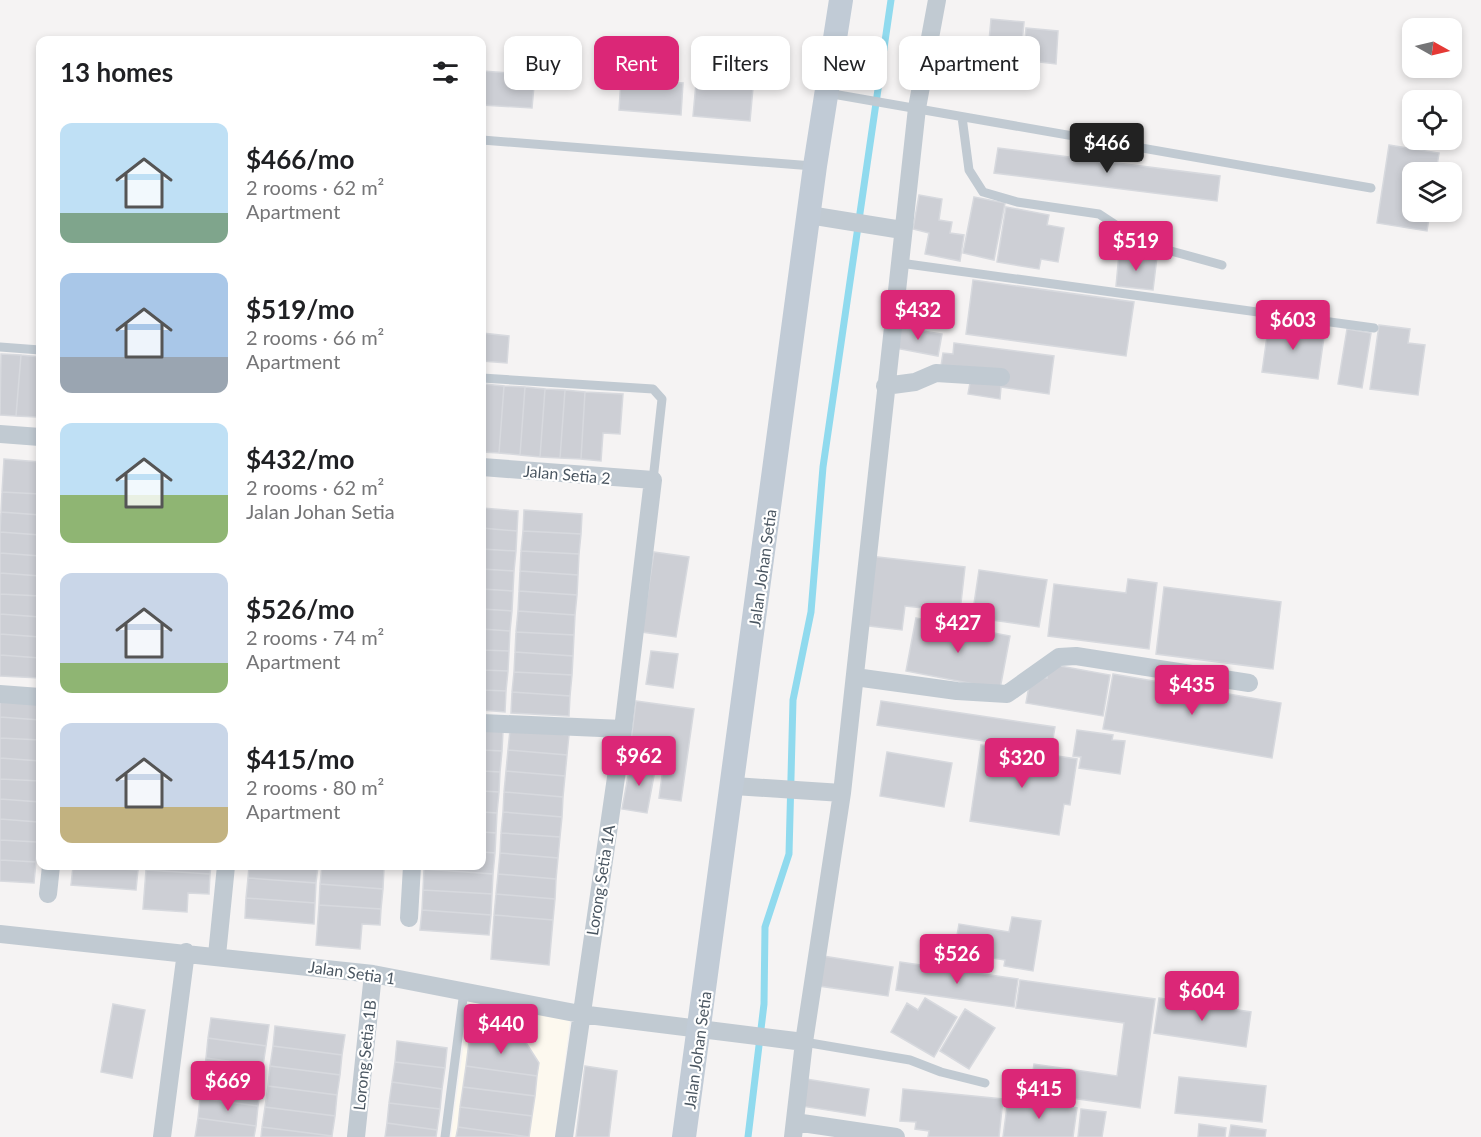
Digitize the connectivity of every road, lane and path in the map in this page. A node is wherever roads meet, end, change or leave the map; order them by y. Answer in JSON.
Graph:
{"nodes":[{"id":1,"x":841,"y":0,"type":"edge"},
{"id":2,"x":938,"y":0,"type":"edge"},
{"id":3,"x":827,"y":93,"type":"junction"},
{"id":4,"x":917,"y":108,"type":"junction"},
{"id":5,"x":962,"y":117,"type":"junction"},
{"id":6,"x":486,"y":140,"type":"edge"},
{"id":7,"x":815,"y":166,"type":"junction"},
{"id":8,"x":1371,"y":188,"type":"dead end"},
{"id":9,"x":809,"y":215,"type":"junction"},
{"id":10,"x":894,"y":230,"type":"junction"},
{"id":11,"x":900,"y":263,"type":"junction"},
{"id":12,"x":1222,"y":265,"type":"dead end"},
{"id":13,"x":1374,"y":328,"type":"dead end"},
{"id":14,"x":0,"y":347,"type":"edge"},
{"id":15,"x":36,"y":350,"type":"edge"},
{"id":16,"x":1001,"y":377,"type":"dead end"},
{"id":17,"x":486,"y":378,"type":"edge"},
{"id":18,"x":885,"y":386,"type":"junction"},
{"id":19,"x":0,"y":434,"type":"edge"},
{"id":20,"x":36,"y":437,"type":"edge"},
{"id":21,"x":486,"y":467,"type":"edge"},
{"id":22,"x":654,"y":480,"type":"junction"},
{"id":23,"x":855,"y":677,"type":"junction"},
{"id":24,"x":1249,"y":683,"type":"dead end"},
{"id":25,"x":0,"y":694,"type":"edge"},
{"id":26,"x":36,"y":697,"type":"edge"},
{"id":27,"x":486,"y":723,"type":"edge"},
{"id":28,"x":623,"y":729,"type":"junction"},
{"id":29,"x":734,"y":786,"type":"junction"},
{"id":30,"x":835,"y":793,"type":"junction"},
{"id":31,"x":51,"y":870,"type":"edge"},
{"id":32,"x":226,"y":870,"type":"edge"},
{"id":33,"x":412,"y":870,"type":"edge"},
{"id":34,"x":48,"y":894,"type":"dead end"},
{"id":35,"x":409,"y":918,"type":"dead end"},
{"id":36,"x":0,"y":934,"type":"edge"},
{"id":37,"x":186,"y":952,"type":"junction"},
{"id":38,"x":217,"y":955,"type":"junction"},
{"id":39,"x":374,"y":974,"type":"junction"},
{"id":40,"x":464,"y":990,"type":"junction"},
{"id":41,"x":580,"y":1014,"type":"junction"},
{"id":42,"x":701,"y":1029,"type":"junction"},
{"id":43,"x":798,"y":1042,"type":"junction"},
{"id":44,"x":985,"y":1083,"type":"dead end"},
{"id":45,"x":794,"y":1130,"type":"edge"},
{"id":46,"x":162,"y":1137,"type":"edge"},
{"id":47,"x":356,"y":1137,"type":"edge"},
{"id":48,"x":446,"y":1137,"type":"edge"},
{"id":49,"x":564,"y":1137,"type":"edge"},
{"id":50,"x":684,"y":1137,"type":"edge"},
{"id":51,"x":896,"y":1137,"type":"edge"}],
"edges":[{"from":1,"to":3,"type":"main road","name":"Jalan Johan Setia"},
{"from":2,"to":4,"type":"street"},
{"from":3,"to":4,"type":"lane"},
{"from":3,"to":7,"type":"main road","name":"Jalan Johan Setia"},
{"from":4,"to":5,"type":"lane"},
{"from":4,"to":10,"type":"street"},
{"from":5,"to":8,"type":"lane"},
{"from":5,"to":12,"type":"lane"},
{"from":6,"to":7,"type":"lane"},
{"from":7,"to":9,"type":"main road","name":"Jalan Johan Setia"},
{"from":9,"to":10,"type":"street"},
{"from":9,"to":29,"type":"main road","name":"Jalan Johan Setia"},
{"from":10,"to":11,"type":"street"},
{"from":11,"to":13,"type":"lane"},
{"from":11,"to":18,"type":"street"},
{"from":14,"to":15,"type":"lane"},
{"from":16,"to":18,"type":"street"},
{"from":17,"to":22,"type":"lane"},
{"from":18,"to":23,"type":"street"},
{"from":19,"to":20,"type":"street"},
{"from":21,"to":22,"type":"street","name":"Jalan Setia 2"},
{"from":22,"to":28,"type":"street","name":"Lorong Setia 1A"},
{"from":23,"to":24,"type":"street"},
{"from":23,"to":30,"type":"street"},
{"from":25,"to":26,"type":"street"},
{"from":27,"to":28,"type":"street"},
{"from":28,"to":41,"type":"street","name":"Lorong Setia 1A"},
{"from":29,"to":30,"type":"street"},
{"from":29,"to":42,"type":"main road","name":"Jalan Johan Setia"},
{"from":30,"to":43,"type":"street"},
{"from":31,"to":34,"type":"street"},
{"from":32,"to":38,"type":"street"},
{"from":33,"to":35,"type":"street"},
{"from":36,"to":37,"type":"street","name":"Jalan Setia 1"},
{"from":37,"to":38,"type":"street","name":"Jalan Setia 1"},
{"from":37,"to":46,"type":"street"},
{"from":38,"to":39,"type":"street","name":"Jalan Setia 1"},
{"from":39,"to":40,"type":"street","name":"Jalan Setia 1"},
{"from":39,"to":47,"type":"street","name":"Lorong Setia 1B"},
{"from":40,"to":41,"type":"street","name":"Jalan Setia 1"},
{"from":40,"to":48,"type":"lane"},
{"from":41,"to":42,"type":"street","name":"Jalan Setia 1"},
{"from":41,"to":49,"type":"street","name":"Lorong Setia 1A"},
{"from":42,"to":43,"type":"street","name":"Jalan Setia 1"},
{"from":42,"to":50,"type":"main road","name":"Jalan Johan Setia"},
{"from":43,"to":44,"type":"lane"},
{"from":43,"to":45,"type":"street"},
{"from":45,"to":51,"type":"street"}]}
